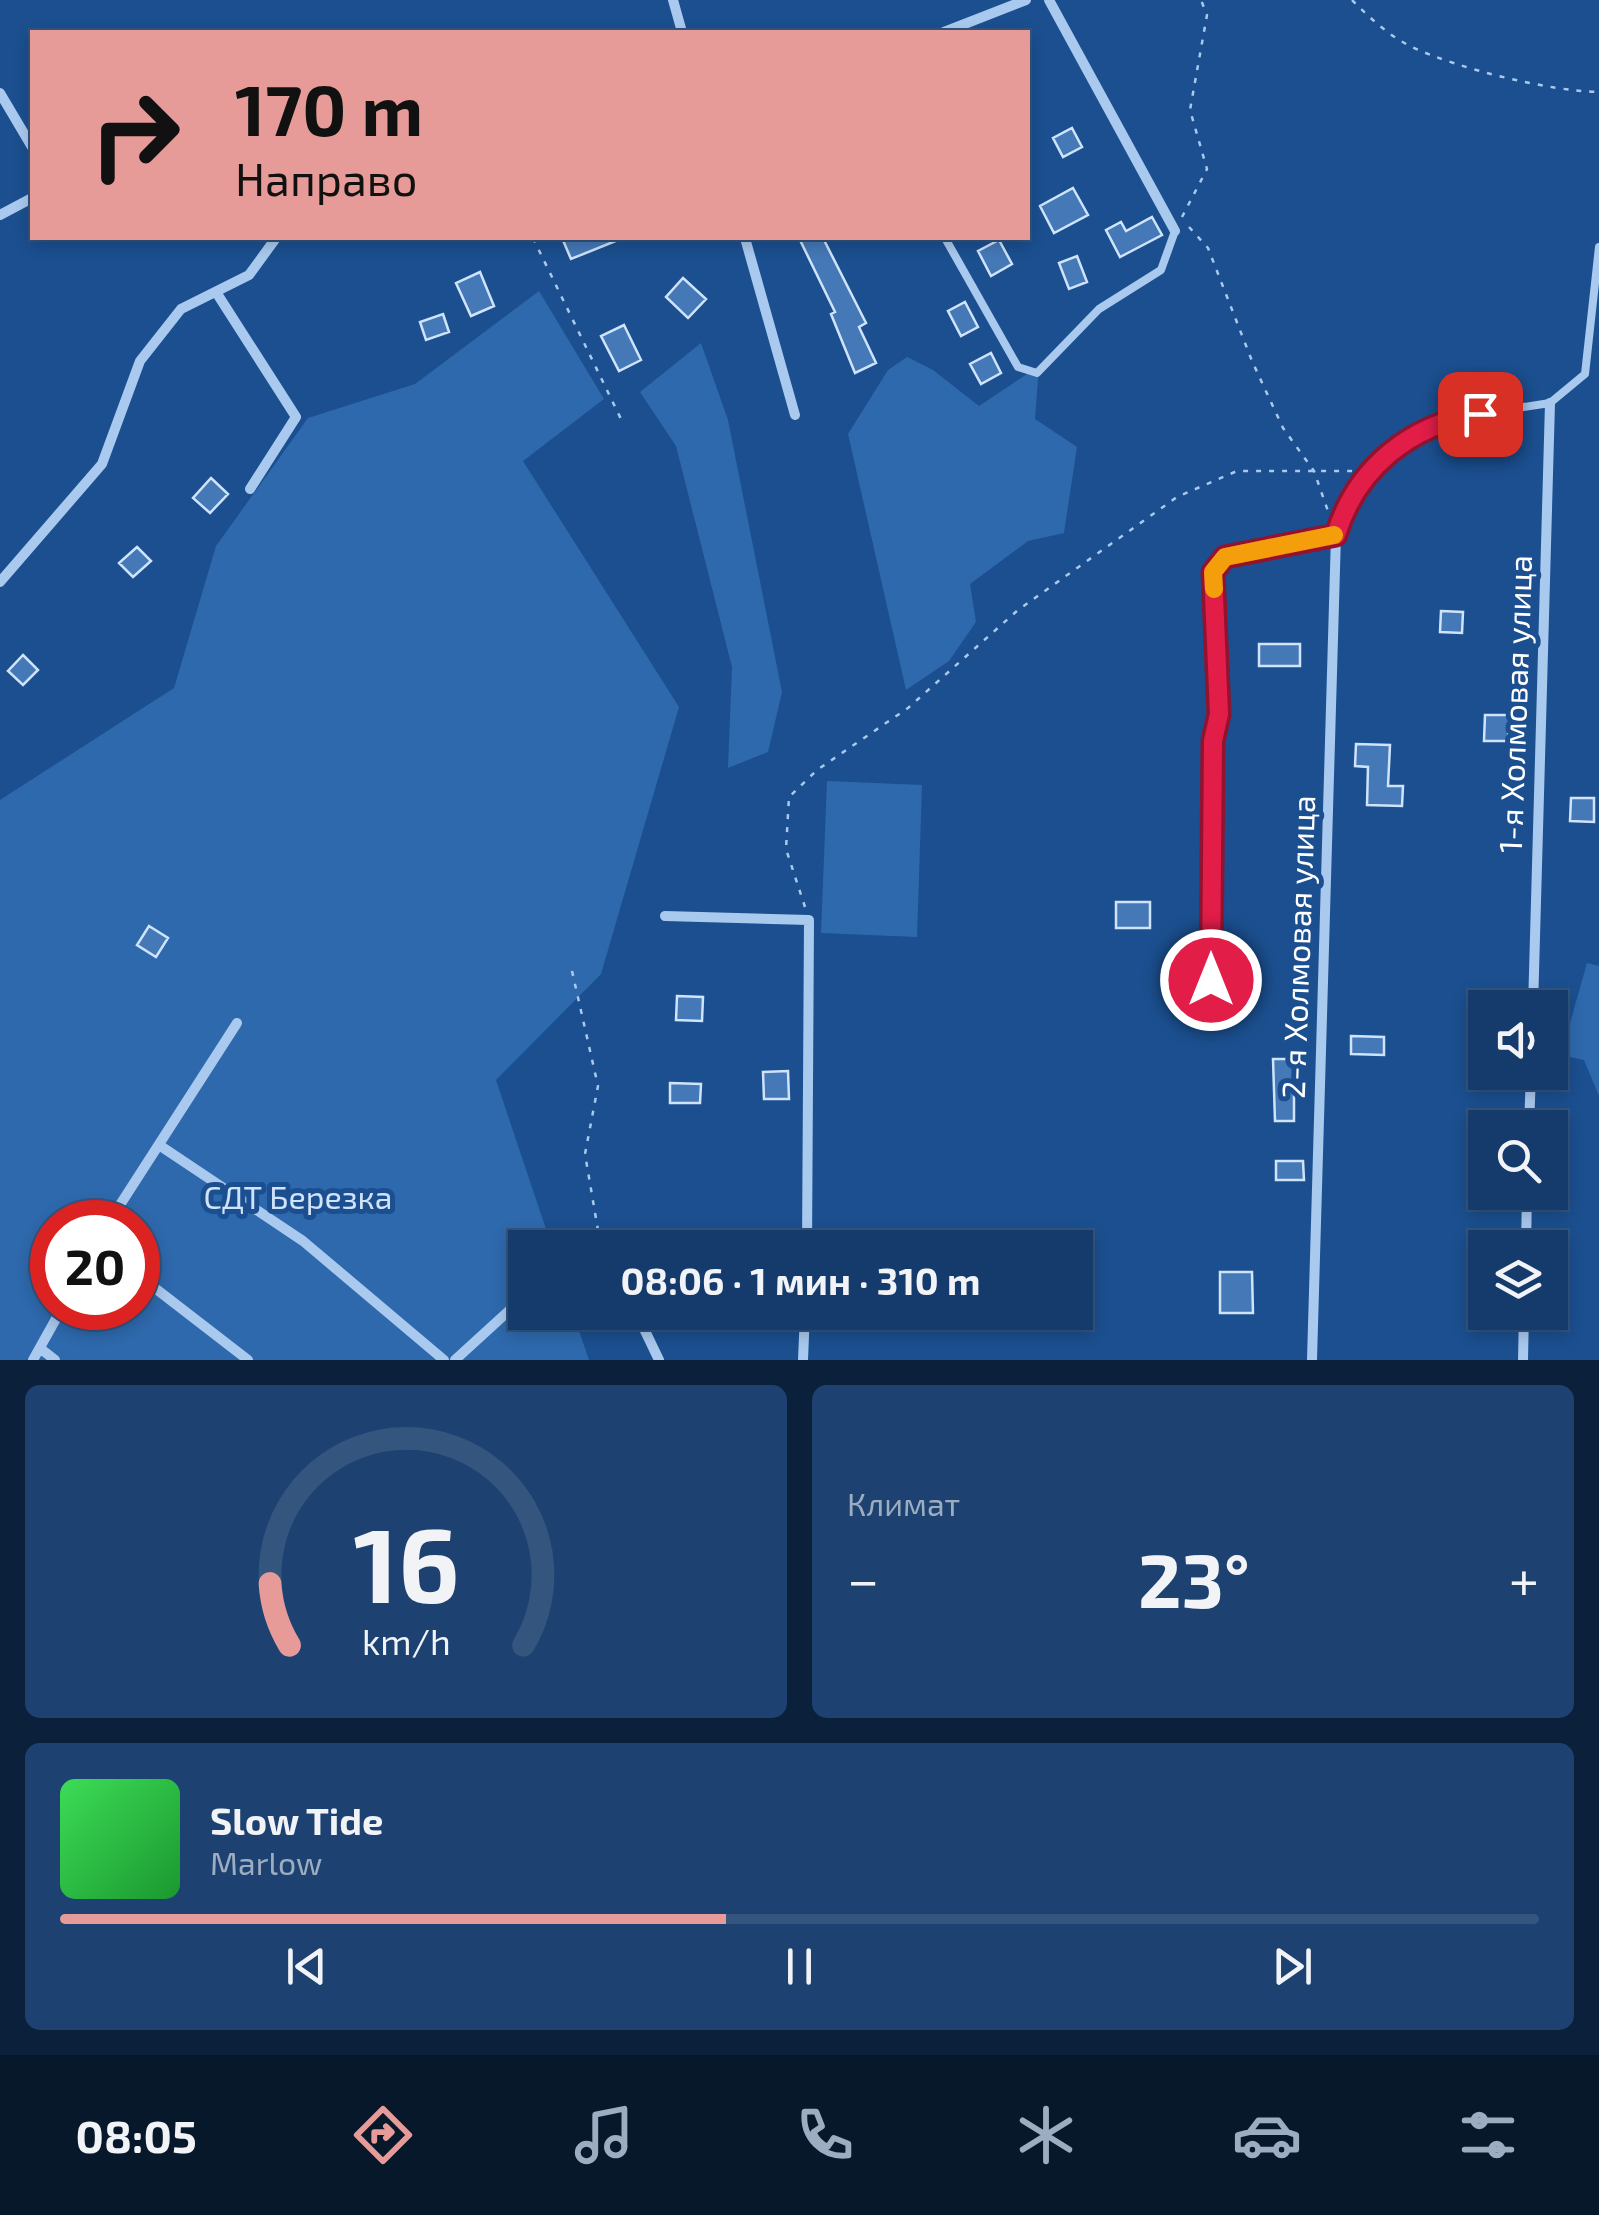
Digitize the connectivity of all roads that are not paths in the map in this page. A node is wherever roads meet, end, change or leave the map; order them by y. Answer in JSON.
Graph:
{"nodes":[{"id":1,"x":673,"y":0,"type":"edge"},
{"id":2,"x":1026,"y":0,"type":"edge"},
{"id":3,"x":1050,"y":0,"type":"edge"},
{"id":4,"x":681,"y":30,"type":"edge"},
{"id":5,"x":949,"y":30,"type":"edge"},
{"id":6,"x":0,"y":93,"type":"edge"},
{"id":7,"x":30,"y":144,"type":"edge"},
{"id":8,"x":30,"y":199,"type":"edge"},
{"id":9,"x":0,"y":216,"type":"edge"},
{"id":10,"x":1175,"y":231,"type":"joint"},
{"id":11,"x":275,"y":240,"type":"edge"},
{"id":12,"x":746,"y":240,"type":"edge"},
{"id":13,"x":946,"y":240,"type":"edge"},
{"id":14,"x":1599,"y":247,"type":"edge"},
{"id":15,"x":216,"y":292,"type":"junction"},
{"id":16,"x":1550,"y":403,"type":"junction"},
{"id":17,"x":795,"y":414,"type":"dead end"},
{"id":18,"x":250,"y":490,"type":"dead end"},
{"id":19,"x":1336,"y":535,"type":"junction"},
{"id":20,"x":0,"y":582,"type":"edge"},
{"id":21,"x":665,"y":916,"type":"dead end"},
{"id":22,"x":1211,"y":980,"type":"dead end"},
{"id":23,"x":1534,"y":990,"type":"edge"},
{"id":24,"x":237,"y":1023,"type":"dead end"},
{"id":25,"x":158,"y":1145,"type":"junction"},
{"id":26,"x":123,"y":1200,"type":"edge"},
{"id":27,"x":807,"y":1230,"type":"edge"},
{"id":28,"x":160,"y":1291,"type":"edge"},
{"id":29,"x":508,"y":1312,"type":"edge"},
{"id":30,"x":51,"y":1330,"type":"edge"},
{"id":31,"x":645,"y":1330,"type":"edge"},
{"id":32,"x":805,"y":1330,"type":"edge"},
{"id":33,"x":1524,"y":1330,"type":"edge"},
{"id":34,"x":41,"y":1349,"type":"junction"},
{"id":35,"x":33,"y":1360,"type":"edge"},
{"id":36,"x":55,"y":1360,"type":"edge"},
{"id":37,"x":248,"y":1360,"type":"edge"},
{"id":38,"x":444,"y":1360,"type":"edge"},
{"id":39,"x":455,"y":1360,"type":"edge"},
{"id":40,"x":659,"y":1360,"type":"edge"},
{"id":41,"x":804,"y":1360,"type":"edge"},
{"id":42,"x":1312,"y":1360,"type":"edge"},
{"id":43,"x":1523,"y":1360,"type":"edge"}],
"edges":[{"from":1,"to":4,"type":"street"},
{"from":2,"to":5,"type":"street"},
{"from":3,"to":10,"type":"street"},
{"from":6,"to":7,"type":"street"},
{"from":8,"to":9,"type":"street"},
{"from":10,"to":13,"type":"lane"},
{"from":11,"to":15,"type":"street"},
{"from":12,"to":17,"type":"street"},
{"from":14,"to":16,"type":"lane"},
{"from":15,"to":18,"type":"street"},
{"from":15,"to":20,"type":"street"},
{"from":16,"to":19,"type":"lane"},
{"from":16,"to":23,"type":"street","name":"1-я Холмовая улица"},
{"from":19,"to":22,"type":"lane"},
{"from":19,"to":42,"type":"street","name":"2-я Холмовая улица"},
{"from":21,"to":27,"type":"street"},
{"from":24,"to":25,"type":"street"},
{"from":25,"to":26,"type":"street"},
{"from":25,"to":38,"type":"street"},
{"from":28,"to":37,"type":"street"},
{"from":29,"to":39,"type":"street"},
{"from":30,"to":34,"type":"street"},
{"from":31,"to":40,"type":"street"},
{"from":32,"to":41,"type":"street"},
{"from":33,"to":43,"type":"street"},
{"from":34,"to":35,"type":"street"},
{"from":34,"to":36,"type":"street"}]}
